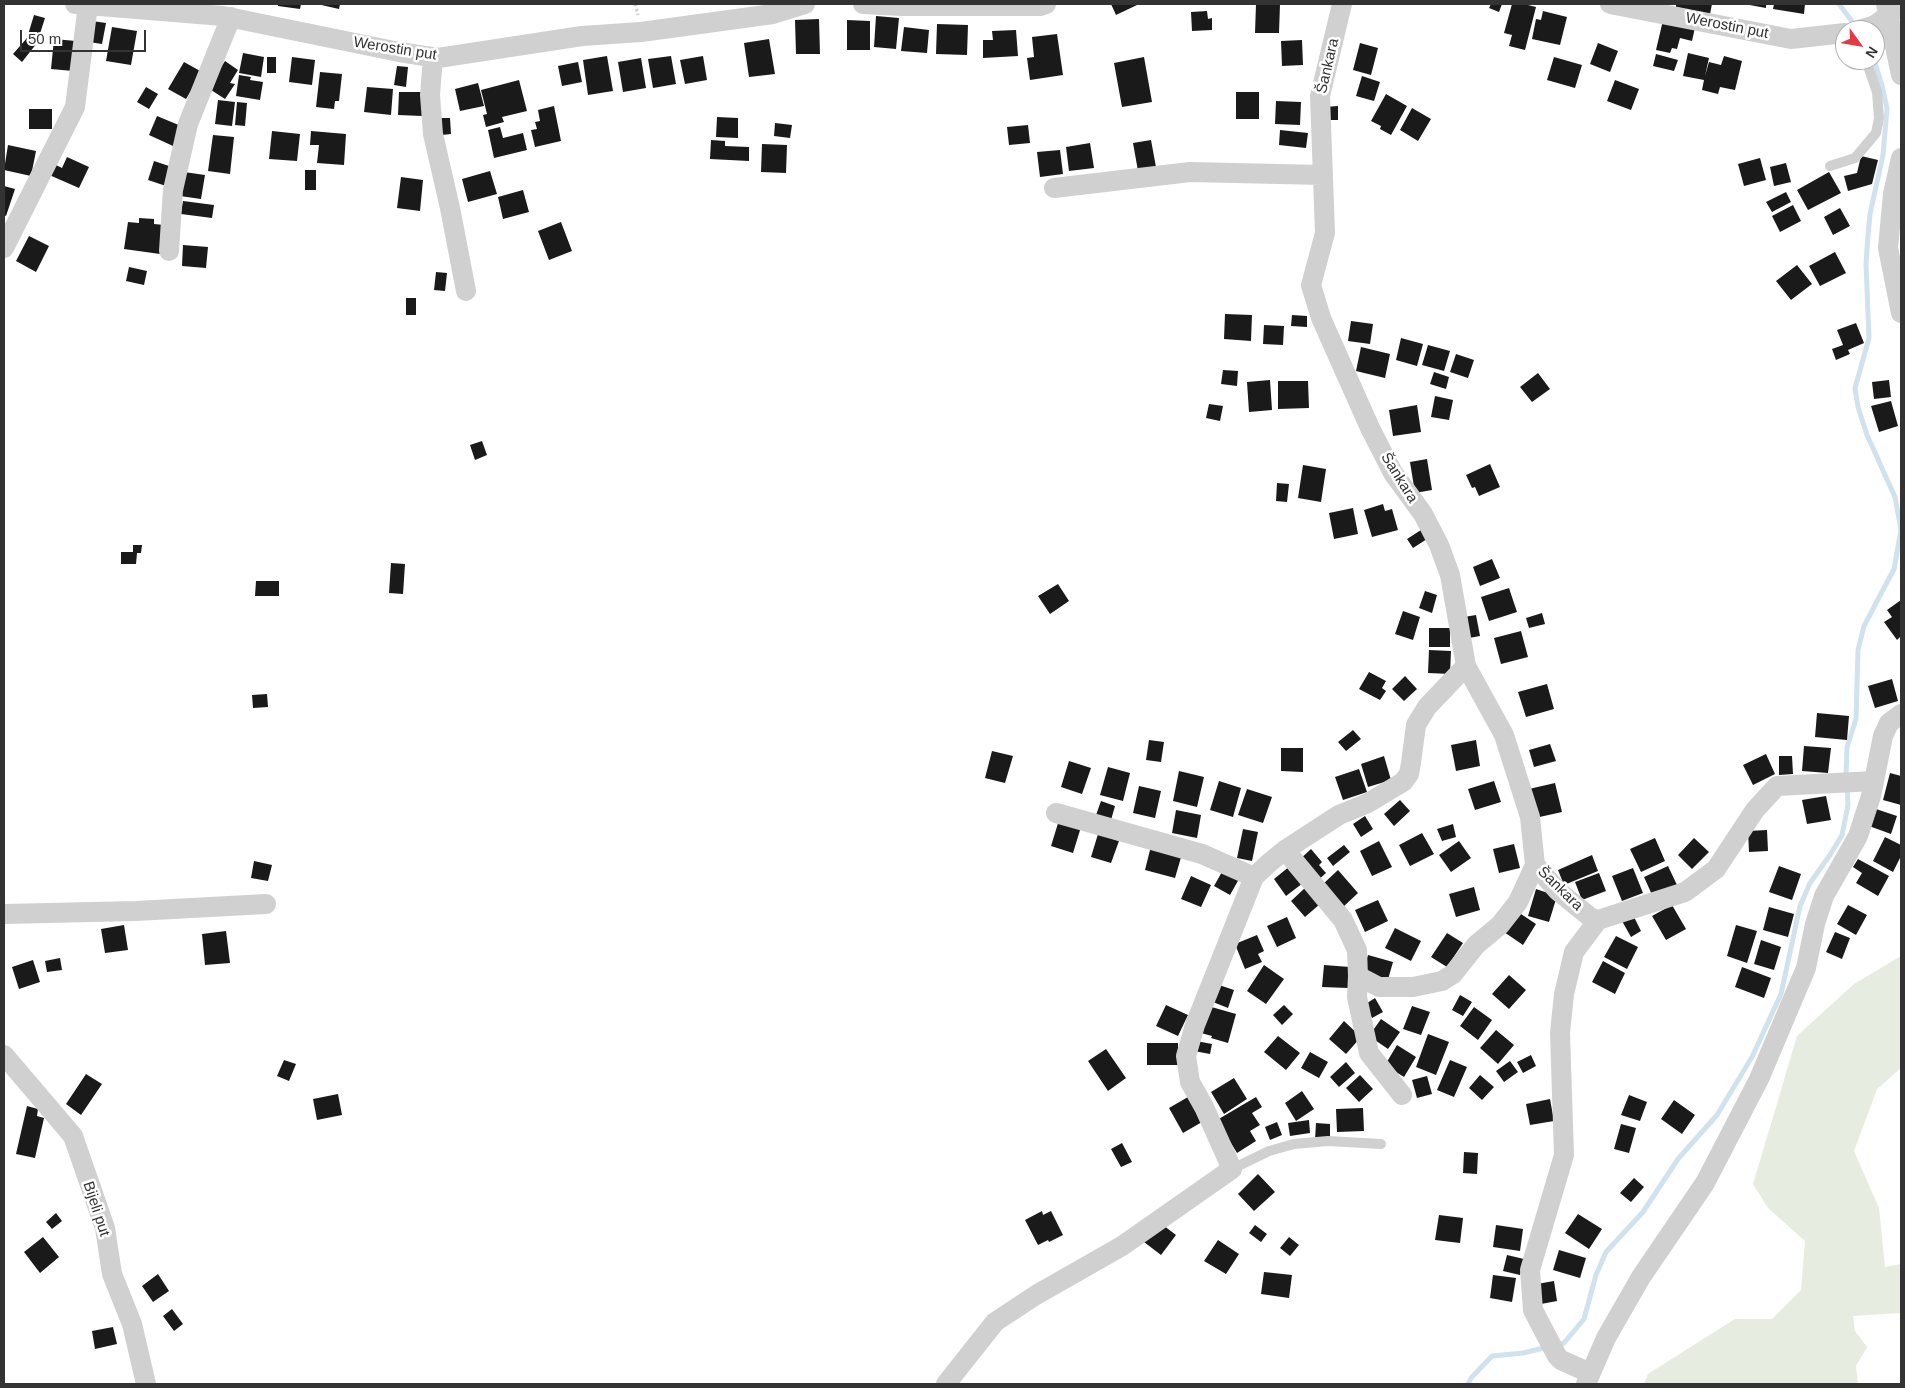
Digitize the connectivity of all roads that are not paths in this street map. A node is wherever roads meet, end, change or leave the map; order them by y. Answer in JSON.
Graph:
{"nodes":[{"id":1,"x":82,"y":4,"type":"edge"},
{"id":2,"x":805,"y":4,"type":"edge"},
{"id":3,"x":863,"y":4,"type":"edge"},
{"id":4,"x":1046,"y":4,"type":"edge"},
{"id":5,"x":1342,"y":4,"type":"edge"},
{"id":6,"x":1610,"y":4,"type":"edge"},
{"id":7,"x":1892,"y":8,"type":"edge"},
{"id":8,"x":231,"y":17,"type":"junction"},
{"id":9,"x":1876,"y":20,"type":"edge"},
{"id":10,"x":1835,"y":34,"type":"edge"},
{"id":11,"x":433,"y":57,"type":"junction"},
{"id":12,"x":1869,"y":70,"type":"edge"},
{"id":13,"x":1901,"y":75,"type":"edge"},
{"id":14,"x":1901,"y":158,"type":"edge"},
{"id":15,"x":1830,"y":166,"type":"dead end"},
{"id":16,"x":1323,"y":175,"type":"junction"},
{"id":17,"x":1054,"y":188,"type":"dead end"},
{"id":18,"x":4,"y":248,"type":"edge"},
{"id":19,"x":169,"y":251,"type":"dead end"},
{"id":20,"x":466,"y":290,"type":"dead end"},
{"id":21,"x":1901,"y":313,"type":"edge"},
{"id":22,"x":1466,"y":666,"type":"junction"},
{"id":23,"x":1901,"y":714,"type":"edge"},
{"id":24,"x":1874,"y":781,"type":"junction"},
{"id":25,"x":1056,"y":814,"type":"dead end"},
{"id":26,"x":1286,"y":850,"type":"junction"},
{"id":27,"x":1535,"y":865,"type":"junction"},
{"id":28,"x":1254,"y":877,"type":"junction"},
{"id":29,"x":266,"y":904,"type":"dead end"},
{"id":30,"x":4,"y":914,"type":"edge"},
{"id":31,"x":1598,"y":920,"type":"junction"},
{"id":32,"x":1358,"y":976,"type":"junction"},
{"id":33,"x":4,"y":1054,"type":"edge"},
{"id":34,"x":1402,"y":1095,"type":"dead end"},
{"id":35,"x":1380,"y":1144,"type":"dead end"},
{"id":36,"x":1232,"y":1169,"type":"junction"},
{"id":37,"x":1588,"y":1379,"type":"edge"},
{"id":38,"x":146,"y":1384,"type":"edge"},
{"id":39,"x":946,"y":1384,"type":"edge"}],
"edges":[{"from":1,"to":8,"type":"street","name":"Werostin put"},
{"from":1,"to":18,"type":"street"},
{"from":2,"to":11,"type":"street","name":"Werostin put"},
{"from":3,"to":4,"type":"street"},
{"from":5,"to":16,"type":"street","name":"Šankara"},
{"from":6,"to":10,"type":"street","name":"Werostin put"},
{"from":7,"to":9,"type":"street"},
{"from":7,"to":13,"type":"street"},
{"from":8,"to":11,"type":"street","name":"Werostin put"},
{"from":8,"to":19,"type":"street"},
{"from":11,"to":20,"type":"street"},
{"from":12,"to":15,"type":"lane"},
{"from":14,"to":21,"type":"street"},
{"from":16,"to":17,"type":"street"},
{"from":16,"to":22,"type":"street","name":"Šankara"},
{"from":22,"to":26,"type":"street"},
{"from":22,"to":27,"type":"street","name":"Šankara"},
{"from":23,"to":24,"type":"street"},
{"from":24,"to":31,"type":"street"},
{"from":24,"to":37,"type":"street"},
{"from":25,"to":28,"type":"street"},
{"from":26,"to":28,"type":"street"},
{"from":26,"to":32,"type":"street"},
{"from":27,"to":31,"type":"street","name":"Šankara"},
{"from":27,"to":32,"type":"street"},
{"from":28,"to":36,"type":"street"},
{"from":29,"to":30,"type":"street"},
{"from":31,"to":37,"type":"street"},
{"from":32,"to":34,"type":"street"},
{"from":33,"to":38,"type":"street","name":"Bijeli put"},
{"from":35,"to":36,"type":"lane"},
{"from":36,"to":39,"type":"street"}]}
